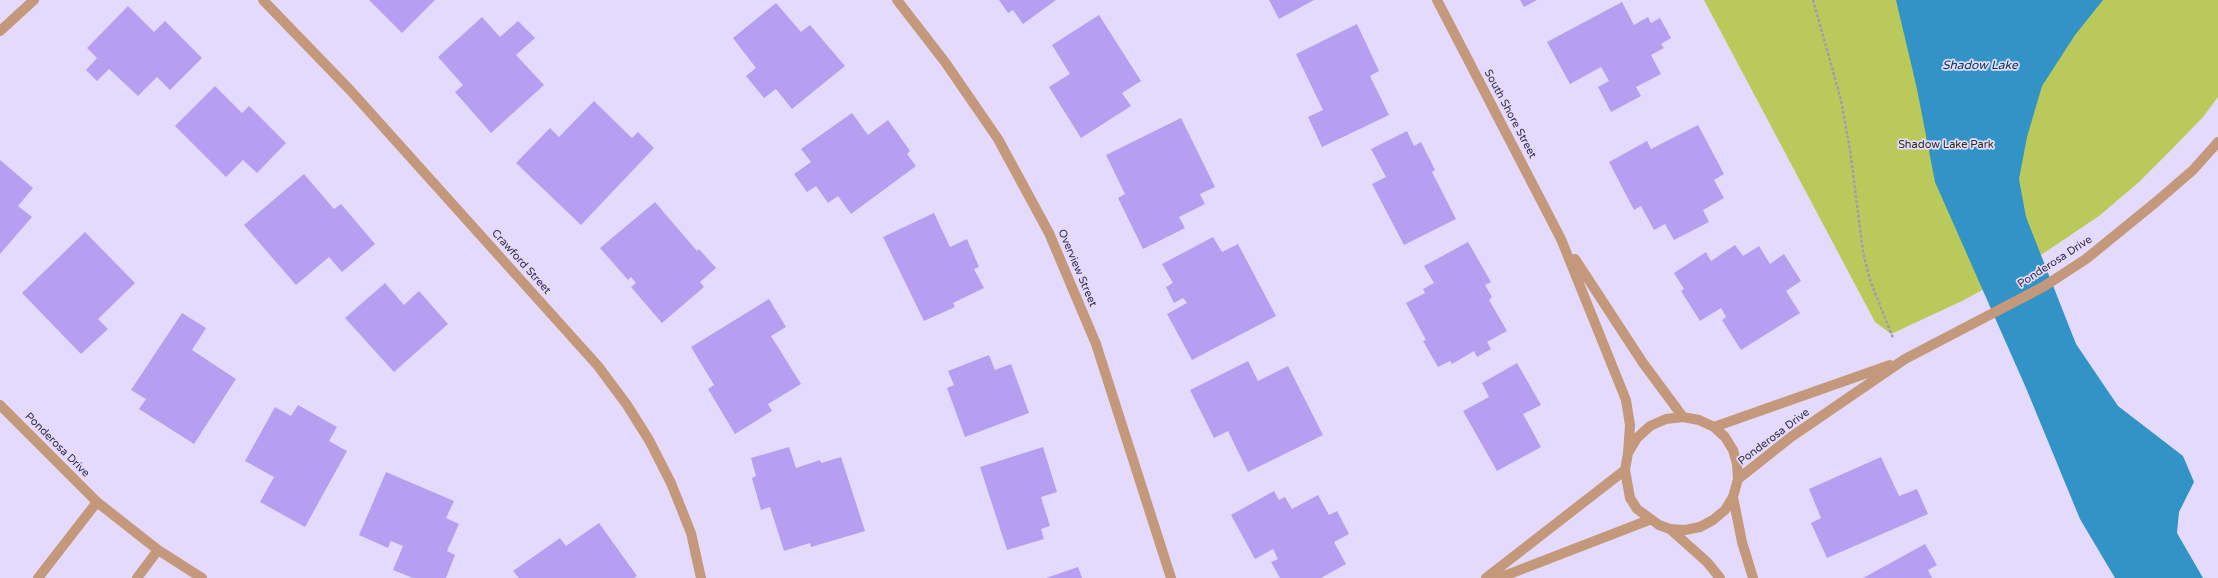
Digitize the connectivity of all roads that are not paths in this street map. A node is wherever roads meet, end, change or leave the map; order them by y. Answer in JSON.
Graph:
{"nodes":[{"id":1,"x":34,"y":0,"type":"edge"},
{"id":2,"x":263,"y":0,"type":"edge"},
{"id":3,"x":897,"y":0,"type":"edge"},
{"id":4,"x":1437,"y":0,"type":"edge"},
{"id":5,"x":0,"y":31,"type":"edge"},
{"id":6,"x":2218,"y":142,"type":"edge"},
{"id":7,"x":1562,"y":238,"type":"junction"},
{"id":8,"x":1905,"y":359,"type":"junction"},
{"id":9,"x":0,"y":405,"type":"edge"},
{"id":10,"x":1683,"y":417,"type":"junction"},
{"id":11,"x":1714,"y":427,"type":"junction"},
{"id":12,"x":1628,"y":453,"type":"junction"},
{"id":13,"x":1625,"y":470,"type":"junction"},
{"id":14,"x":1738,"y":479,"type":"junction"},
{"id":15,"x":1733,"y":497,"type":"junction"},
{"id":16,"x":97,"y":502,"type":"junction"},
{"id":17,"x":1649,"y":520,"type":"junction"},
{"id":18,"x":1670,"y":529,"type":"junction"},
{"id":19,"x":158,"y":550,"type":"junction"},
{"id":20,"x":38,"y":578,"type":"edge"},
{"id":21,"x":137,"y":578,"type":"edge"},
{"id":22,"x":202,"y":578,"type":"edge"},
{"id":23,"x":701,"y":578,"type":"edge"},
{"id":24,"x":1171,"y":578,"type":"edge"},
{"id":25,"x":1486,"y":578,"type":"edge"},
{"id":26,"x":1499,"y":578,"type":"edge"},
{"id":27,"x":1720,"y":578,"type":"edge"},
{"id":28,"x":1753,"y":578,"type":"edge"}],
"edges":[{"from":1,"to":5,"type":"street"},
{"from":2,"to":23,"type":"street","name":"Crawford Street"},
{"from":3,"to":24,"type":"street","name":"Overview Street"},
{"from":4,"to":7,"type":"street","name":"South Shore Street"},
{"from":6,"to":8,"type":"street","name":"Ponderosa Drive"},
{"from":7,"to":10,"type":"street","name":"South Shore Street"},
{"from":7,"to":12,"type":"street","name":"South Shore Street"},
{"from":8,"to":11,"type":"street","name":"Ponderosa Drive"},
{"from":8,"to":14,"type":"street","name":"Ponderosa Drive"},
{"from":9,"to":16,"type":"street","name":"Ponderosa Drive"},
{"from":10,"to":11,"type":"street"},
{"from":10,"to":12,"type":"street"},
{"from":11,"to":14,"type":"street"},
{"from":12,"to":13,"type":"street"},
{"from":13,"to":17,"type":"street"},
{"from":13,"to":25,"type":"street"},
{"from":14,"to":15,"type":"street"},
{"from":15,"to":18,"type":"street"},
{"from":15,"to":28,"type":"street"},
{"from":16,"to":19,"type":"street","name":"Ponderosa Drive"},
{"from":16,"to":20,"type":"street"},
{"from":17,"to":18,"type":"street"},
{"from":17,"to":26,"type":"street"},
{"from":18,"to":27,"type":"street"},
{"from":19,"to":21,"type":"street"},
{"from":19,"to":22,"type":"street","name":"Ponderosa Drive"}]}
